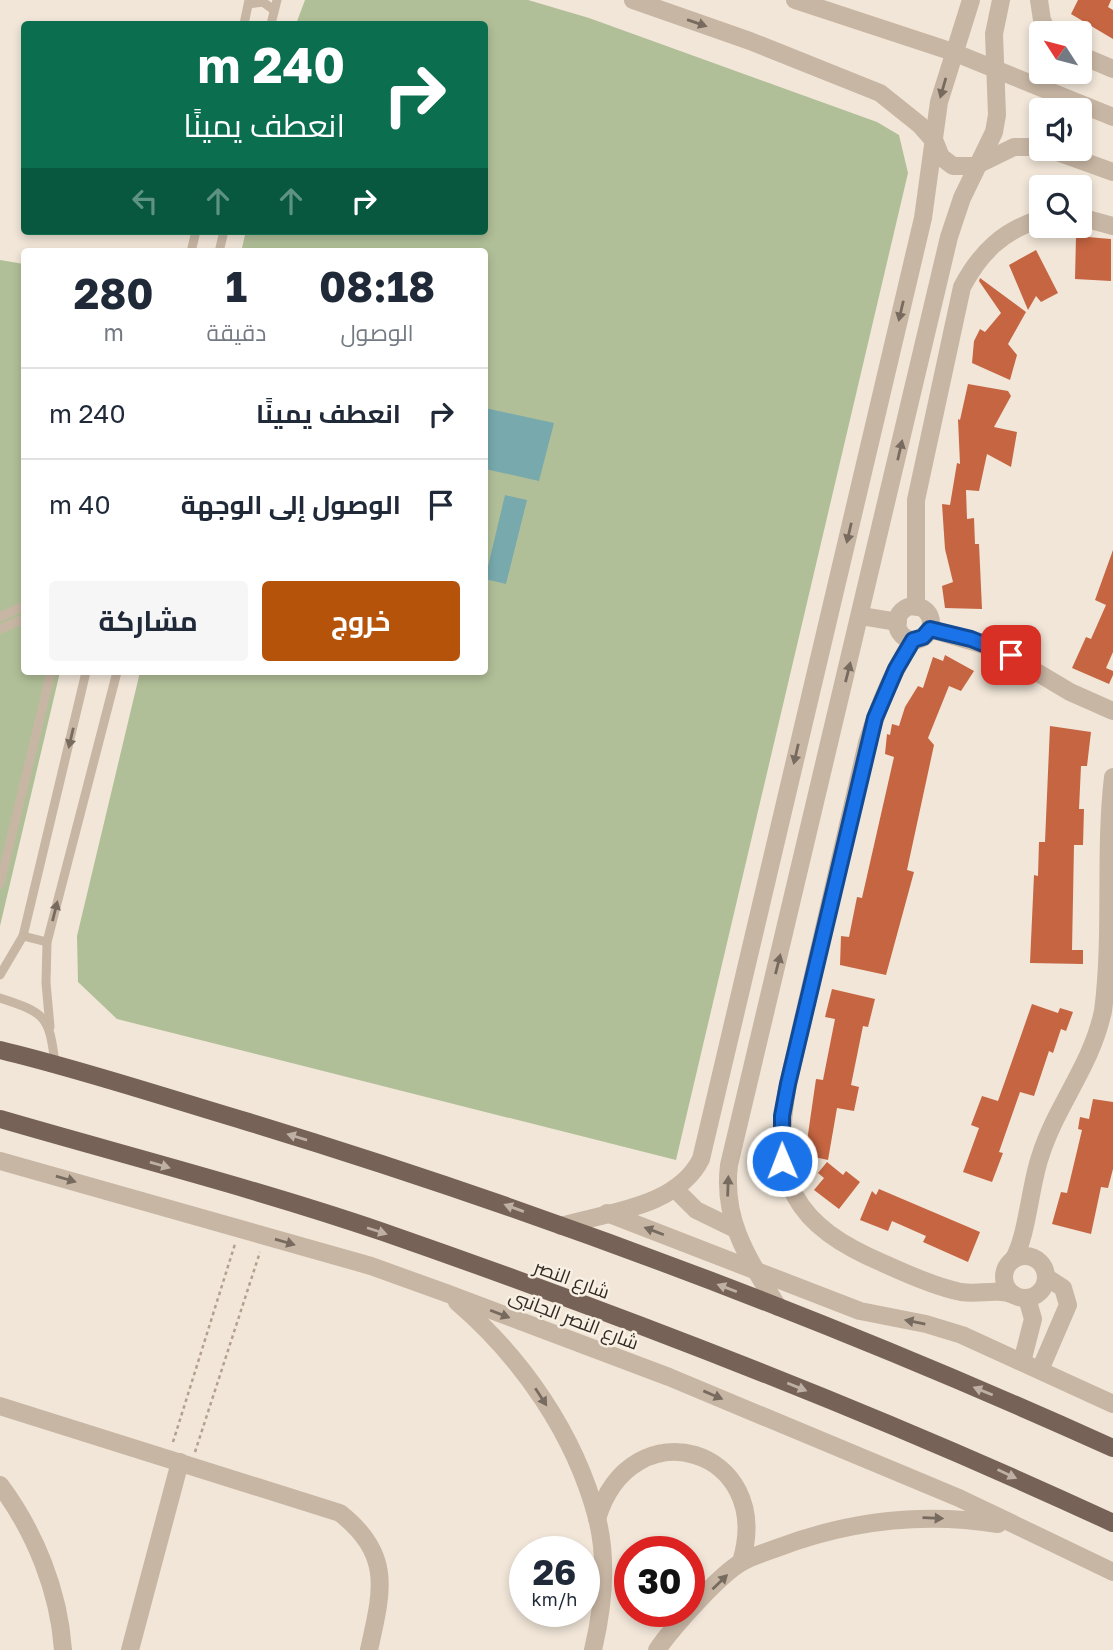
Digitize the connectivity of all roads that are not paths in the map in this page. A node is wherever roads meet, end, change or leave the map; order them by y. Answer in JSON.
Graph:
{"nodes":[{"id":1,"x":633,"y":0,"type":"edge"},
{"id":2,"x":795,"y":0,"type":"edge"},
{"id":3,"x":971,"y":0,"type":"edge"},
{"id":4,"x":1001,"y":0,"type":"edge"},
{"id":5,"x":1039,"y":0,"type":"edge"},
{"id":6,"x":249,"y":2,"type":"edge"},
{"id":7,"x":276,"y":5,"type":"edge"},
{"id":8,"x":245,"y":21,"type":"edge"},
{"id":9,"x":1042,"y":21,"type":"edge"},
{"id":10,"x":953,"y":52,"type":"junction"},
{"id":11,"x":1092,"y":60,"type":"edge"},
{"id":12,"x":994,"y":69,"type":"junction"},
{"id":13,"x":1113,"y":69,"type":"edge"},
{"id":14,"x":1113,"y":117,"type":"edge"},
{"id":15,"x":935,"y":142,"type":"junction"},
{"id":16,"x":1029,"y":148,"type":"edge"},
{"id":17,"x":1082,"y":161,"type":"edge"},
{"id":18,"x":982,"y":163,"type":"junction"},
{"id":19,"x":1113,"y":172,"type":"edge"},
{"id":20,"x":1092,"y":220,"type":"edge"},
{"id":21,"x":1029,"y":224,"type":"edge"},
{"id":22,"x":1113,"y":226,"type":"edge"},
{"id":23,"x":21,"y":607,"type":"edge"},
{"id":24,"x":916,"y":607,"type":"junction"},
{"id":25,"x":861,"y":616,"type":"junction"},
{"id":26,"x":0,"y":617,"type":"edge"},
{"id":27,"x":21,"y":620,"type":"edge"},
{"id":28,"x":898,"y":622,"type":"junction"},
{"id":29,"x":0,"y":629,"type":"edge"},
{"id":30,"x":930,"y":629,"type":"junction"},
{"id":31,"x":913,"y":640,"type":"junction"},
{"id":32,"x":50,"y":675,"type":"edge"},
{"id":33,"x":85,"y":675,"type":"edge"},
{"id":34,"x":116,"y":675,"type":"edge"},
{"id":35,"x":1113,"y":711,"type":"edge"},
{"id":36,"x":1113,"y":777,"type":"edge"},
{"id":37,"x":0,"y":884,"type":"edge"},
{"id":38,"x":23,"y":936,"type":"junction"},
{"id":39,"x":47,"y":942,"type":"junction"},
{"id":40,"x":0,"y":975,"type":"edge"},
{"id":41,"x":0,"y":998,"type":"edge"},
{"id":42,"x":50,"y":1027,"type":"junction"},
{"id":43,"x":0,"y":1050,"type":"edge"},
{"id":44,"x":55,"y":1063,"type":"junction"},
{"id":45,"x":0,"y":1119,"type":"edge"},
{"id":46,"x":0,"y":1161,"type":"edge"},
{"id":47,"x":676,"y":1190,"type":"junction"},
{"id":48,"x":607,"y":1213,"type":"junction"},
{"id":49,"x":561,"y":1226,"type":"junction"},
{"id":50,"x":733,"y":1228,"type":"junction"},
{"id":51,"x":1023,"y":1232,"type":"junction"},
{"id":52,"x":1034,"y":1258,"type":"junction"},
{"id":53,"x":1013,"y":1260,"type":"junction"},
{"id":54,"x":757,"y":1272,"type":"junction"},
{"id":55,"x":1046,"y":1277,"type":"junction"},
{"id":56,"x":1004,"y":1278,"type":"junction"},
{"id":57,"x":987,"y":1291,"type":"junction"},
{"id":58,"x":446,"y":1293,"type":"junction"},
{"id":59,"x":1020,"y":1297,"type":"junction"},
{"id":60,"x":778,"y":1307,"type":"junction"},
{"id":61,"x":1022,"y":1362,"type":"junction"},
{"id":62,"x":1040,"y":1370,"type":"junction"},
{"id":63,"x":1113,"y":1404,"type":"edge"},
{"id":64,"x":0,"y":1406,"type":"edge"},
{"id":65,"x":1113,"y":1448,"type":"edge"},
{"id":66,"x":180,"y":1462,"type":"junction"},
{"id":67,"x":0,"y":1485,"type":"edge"},
{"id":68,"x":597,"y":1519,"type":"junction"},
{"id":69,"x":1113,"y":1523,"type":"edge"},
{"id":70,"x":1015,"y":1526,"type":"junction"},
{"id":71,"x":741,"y":1562,"type":"junction"},
{"id":72,"x":1113,"y":1572,"type":"edge"},
{"id":73,"x":63,"y":1650,"type":"edge"},
{"id":74,"x":130,"y":1650,"type":"edge"},
{"id":75,"x":369,"y":1650,"type":"edge"},
{"id":76,"x":593,"y":1650,"type":"edge"},
{"id":77,"x":657,"y":1650,"type":"edge"}],
"edges":[{"from":1,"to":15,"type":"street","one_way":true},
{"from":2,"to":10,"type":"street"},
{"from":3,"to":10,"type":"street"},
{"from":4,"to":12,"type":"street"},
{"from":5,"to":9,"type":"street"},
{"from":6,"to":7,"type":"lane"},
{"from":6,"to":8,"type":"lane"},
{"from":10,"to":12,"type":"street"},
{"from":10,"to":15,"type":"street","one_way":true},
{"from":11,"to":13,"type":"street"},
{"from":12,"to":14,"type":"street"},
{"from":12,"to":18,"type":"street"},
{"from":15,"to":18,"type":"street"},
{"from":15,"to":47,"type":"street","one_way":true},
{"from":16,"to":18,"type":"street"},
{"from":17,"to":19,"type":"street"},
{"from":25,"to":18,"type":"street","one_way":true},
{"from":20,"to":22,"type":"street"},
{"from":21,"to":24,"type":"street"},
{"from":23,"to":26,"type":"lane"},
{"from":24,"to":28,"type":"street"},
{"from":24,"to":30,"type":"street"},
{"from":25,"to":28,"type":"street"},
{"from":50,"to":25,"type":"street","one_way":true},
{"from":27,"to":29,"type":"lane"},
{"from":28,"to":31,"type":"street"},
{"from":30,"to":31,"type":"street"},
{"from":30,"to":35,"type":"street"},
{"from":31,"to":57,"type":"street"},
{"from":32,"to":37,"type":"lane"},
{"from":33,"to":38,"type":"lane","one_way":true},
{"from":39,"to":34,"type":"lane","one_way":true},
{"from":36,"to":51,"type":"street"},
{"from":38,"to":39,"type":"lane"},
{"from":38,"to":40,"type":"lane"},
{"from":39,"to":42,"type":"lane"},
{"from":41,"to":42,"type":"lane"},
{"from":42,"to":44,"type":"lane"},
{"from":43,"to":44,"type":"main road"},
{"from":49,"to":44,"type":"main road","one_way":true},
{"from":45,"to":69,"type":"main road","name":"شارع النصر","one_way":true},
{"from":46,"to":58,"type":"street","name":"شارع النصر الجانبى","one_way":true},
{"from":47,"to":48,"type":"street"},
{"from":47,"to":50,"type":"street"},
{"from":48,"to":49,"type":"street"},
{"from":54,"to":48,"type":"street","one_way":true},
{"from":60,"to":49,"type":"main road","one_way":true},
{"from":50,"to":54,"type":"street"},
{"from":51,"to":52,"type":"street"},
{"from":51,"to":53,"type":"street"},
{"from":52,"to":53,"type":"street"},
{"from":52,"to":55,"type":"street"},
{"from":53,"to":56,"type":"street"},
{"from":54,"to":60,"type":"street"},
{"from":61,"to":54,"type":"street","one_way":true},
{"from":55,"to":59,"type":"street"},
{"from":55,"to":62,"type":"street"},
{"from":56,"to":57,"type":"street"},
{"from":56,"to":59,"type":"street"},
{"from":57,"to":59,"type":"street"},
{"from":58,"to":68,"type":"street","one_way":true},
{"from":58,"to":70,"type":"street","name":"شارع النصر الجانبى","one_way":true},
{"from":59,"to":61,"type":"street"},
{"from":65,"to":60,"type":"main road","one_way":true},
{"from":61,"to":62,"type":"street"},
{"from":62,"to":63,"type":"street"},
{"from":64,"to":66,"type":"street"},
{"from":66,"to":74,"type":"street"},
{"from":66,"to":75,"type":"street"},
{"from":67,"to":73,"type":"street"},
{"from":68,"to":71,"type":"street"},
{"from":68,"to":76,"type":"street"},
{"from":71,"to":70,"type":"street","one_way":true},
{"from":70,"to":72,"type":"street","name":"شارع النصر الجانبى"},
{"from":77,"to":71,"type":"street","one_way":true}]}
